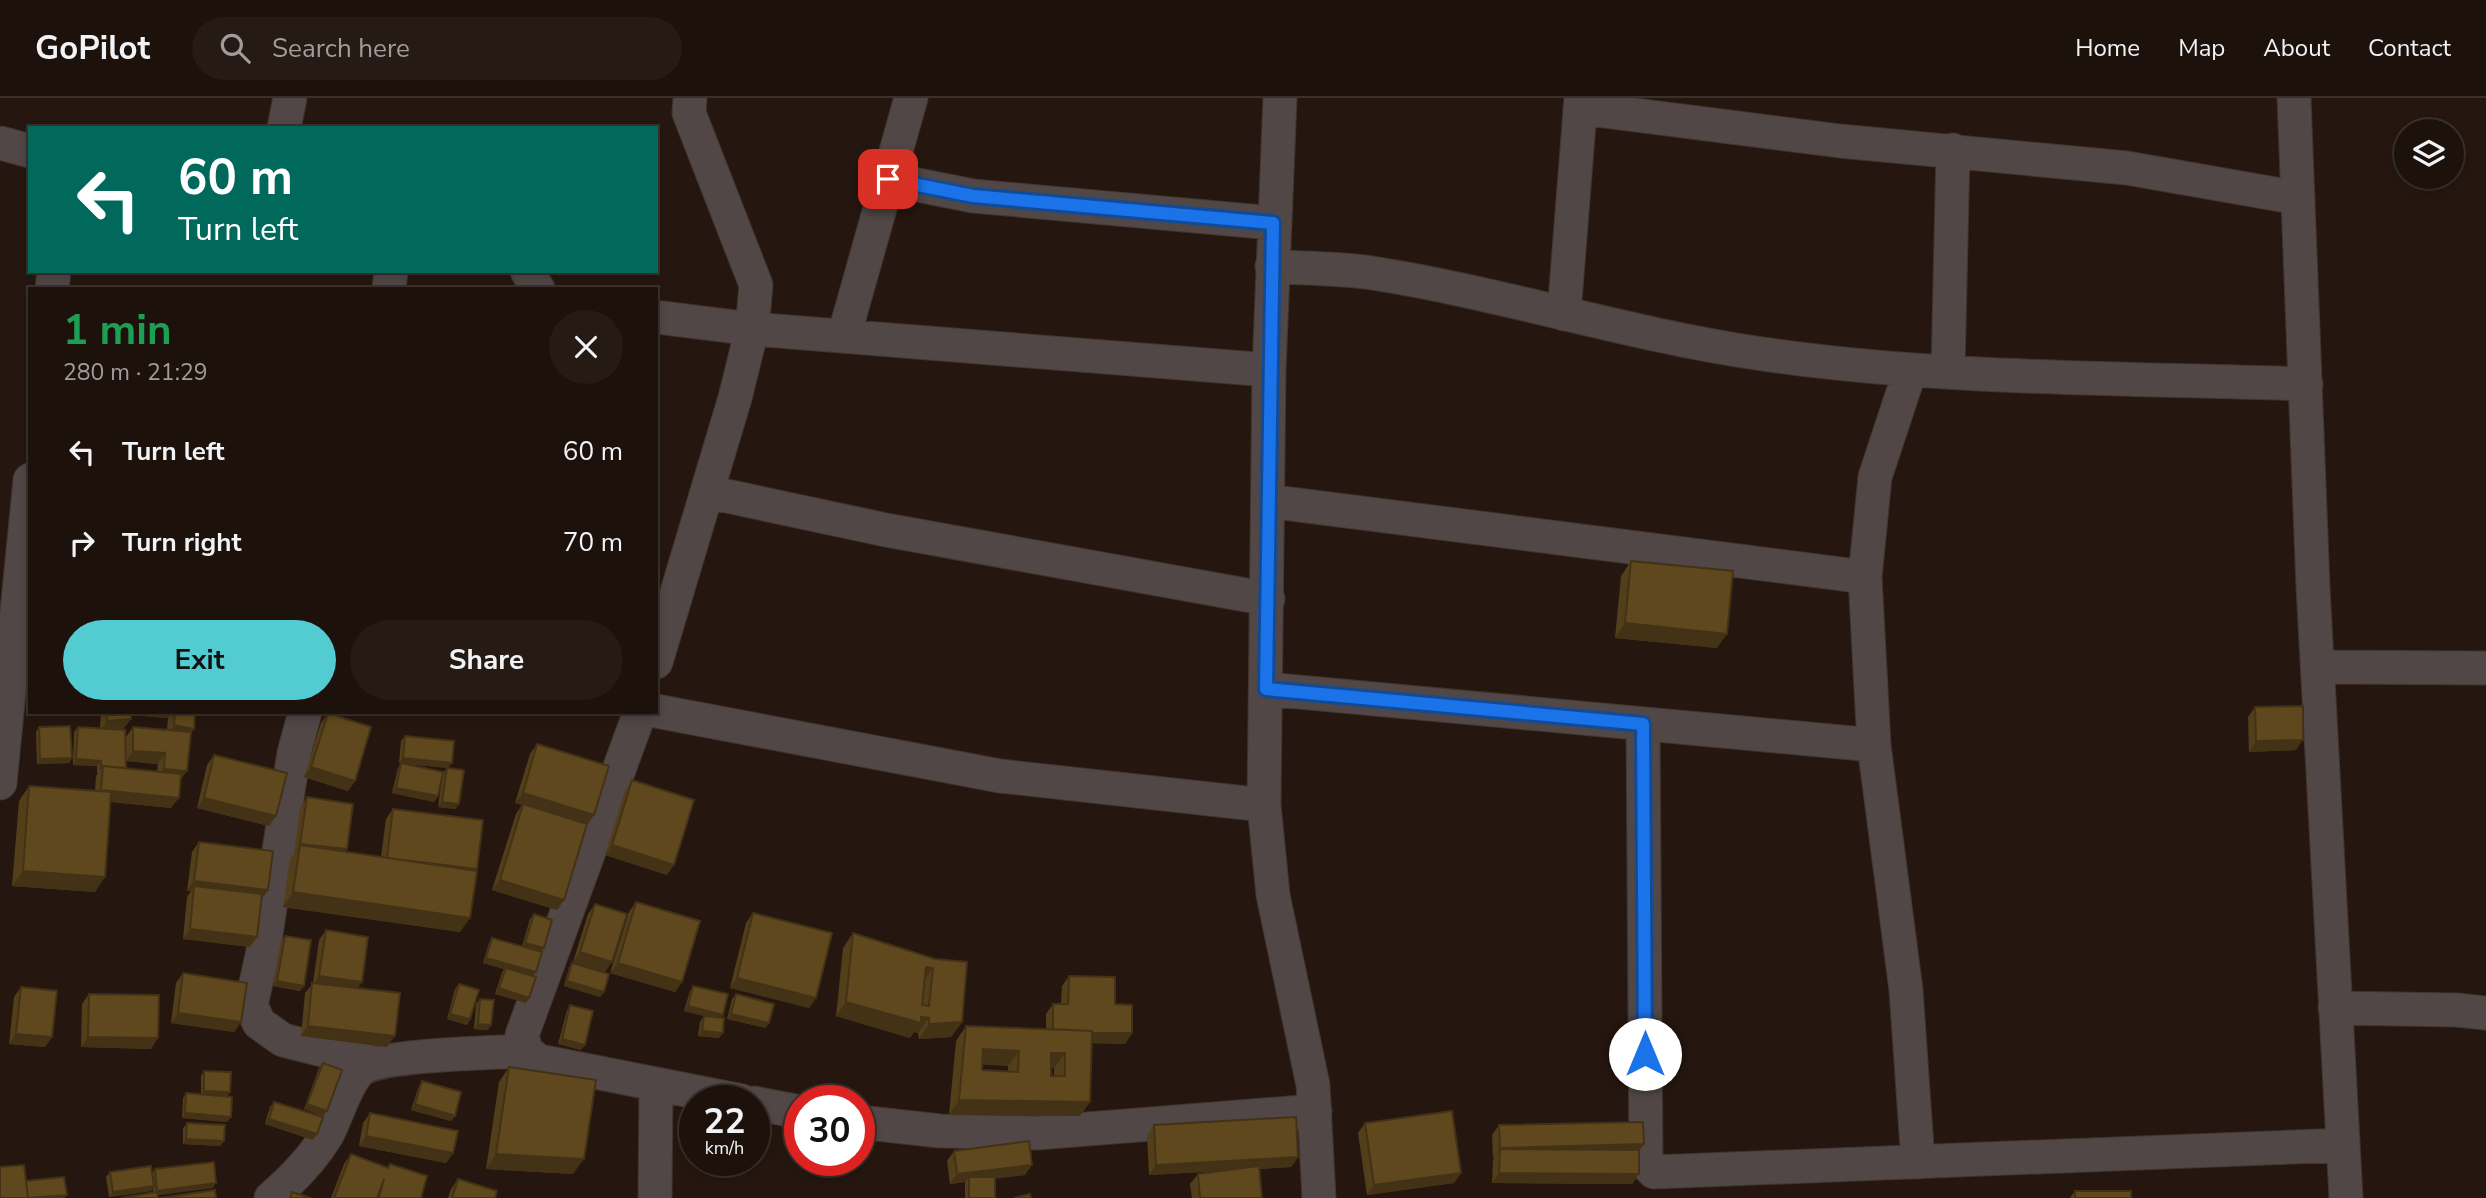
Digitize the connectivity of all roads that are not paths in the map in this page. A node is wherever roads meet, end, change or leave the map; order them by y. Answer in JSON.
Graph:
{"nodes":[{"id":1,"x":290,"y":98,"type":"edge"},
{"id":2,"x":690,"y":98,"type":"edge"},
{"id":3,"x":911,"y":98,"type":"edge"},
{"id":4,"x":1280,"y":98,"type":"edge"},
{"id":5,"x":2294,"y":98,"type":"edge"},
{"id":6,"x":1581,"y":103,"type":"edge"},
{"id":7,"x":284,"y":126,"type":"edge"},
{"id":8,"x":0,"y":143,"type":"edge"},
{"id":9,"x":28,"y":150,"type":"edge"},
{"id":10,"x":1952,"y":150,"type":"junction"},
{"id":11,"x":888,"y":179,"type":"junction"},
{"id":12,"x":2298,"y":198,"type":"junction"},
{"id":13,"x":1273,"y":223,"type":"junction"},
{"id":14,"x":1272,"y":266,"type":"junction"},
{"id":15,"x":1564,"y":314,"type":"junction"},
{"id":16,"x":658,"y":317,"type":"edge"},
{"id":17,"x":752,"y":329,"type":"junction"},
{"id":18,"x":844,"y":336,"type":"junction"},
{"id":19,"x":1269,"y":370,"type":"junction"},
{"id":20,"x":1910,"y":371,"type":"junction"},
{"id":21,"x":1948,"y":372,"type":"junction"},
{"id":22,"x":2306,"y":384,"type":"junction"},
{"id":23,"x":708,"y":492,"type":"junction"},
{"id":24,"x":28,"y":500,"type":"edge"},
{"id":25,"x":1268,"y":501,"type":"junction"},
{"id":26,"x":1865,"y":577,"type":"junction"},
{"id":27,"x":1268,"y":598,"type":"junction"},
{"id":28,"x":658,"y":655,"type":"edge"},
{"id":29,"x":2318,"y":667,"type":"junction"},
{"id":30,"x":2486,"y":668,"type":"edge"},
{"id":31,"x":1266,"y":689,"type":"junction"},
{"id":32,"x":658,"y":711,"type":"edge"},
{"id":33,"x":304,"y":714,"type":"edge"},
{"id":34,"x":639,"y":714,"type":"edge"},
{"id":35,"x":1643,"y":724,"type":"junction"},
{"id":36,"x":1874,"y":745,"type":"junction"},
{"id":37,"x":0,"y":783,"type":"edge"},
{"id":38,"x":1264,"y":805,"type":"junction"},
{"id":39,"x":2335,"y":1008,"type":"junction"},
{"id":40,"x":2486,"y":1013,"type":"edge"},
{"id":41,"x":526,"y":1051,"type":"junction"},
{"id":42,"x":374,"y":1063,"type":"junction"},
{"id":43,"x":656,"y":1084,"type":"junction"},
{"id":44,"x":679,"y":1089,"type":"edge"},
{"id":45,"x":1315,"y":1111,"type":"junction"},
{"id":46,"x":875,"y":1124,"type":"edge"},
{"id":47,"x":2343,"y":1145,"type":"junction"},
{"id":48,"x":1918,"y":1162,"type":"junction"},
{"id":49,"x":271,"y":1198,"type":"edge"},
{"id":50,"x":655,"y":1198,"type":"edge"},
{"id":51,"x":1320,"y":1198,"type":"edge"},
{"id":52,"x":2346,"y":1198,"type":"edge"}],
"edges":[{"from":1,"to":7,"type":"street"},
{"from":2,"to":17,"type":"street"},
{"from":3,"to":11,"type":"street"},
{"from":4,"to":13,"type":"street"},
{"from":5,"to":12,"type":"street"},
{"from":6,"to":10,"type":"street"},
{"from":6,"to":15,"type":"street"},
{"from":8,"to":9,"type":"street"},
{"from":10,"to":12,"type":"street"},
{"from":10,"to":21,"type":"street"},
{"from":11,"to":13,"type":"street"},
{"from":11,"to":18,"type":"street"},
{"from":12,"to":22,"type":"street"},
{"from":13,"to":14,"type":"street"},
{"from":14,"to":15,"type":"street"},
{"from":14,"to":19,"type":"street"},
{"from":15,"to":20,"type":"street"},
{"from":16,"to":17,"type":"street"},
{"from":17,"to":18,"type":"street"},
{"from":17,"to":23,"type":"street"},
{"from":18,"to":19,"type":"street"},
{"from":19,"to":25,"type":"street"},
{"from":20,"to":21,"type":"street"},
{"from":20,"to":26,"type":"street"},
{"from":21,"to":22,"type":"street"},
{"from":22,"to":29,"type":"street"},
{"from":23,"to":27,"type":"street"},
{"from":23,"to":28,"type":"street"},
{"from":24,"to":37,"type":"street"},
{"from":25,"to":26,"type":"street"},
{"from":25,"to":27,"type":"street"},
{"from":26,"to":36,"type":"street"},
{"from":27,"to":31,"type":"street"},
{"from":29,"to":30,"type":"street"},
{"from":29,"to":39,"type":"street"},
{"from":31,"to":35,"type":"street"},
{"from":31,"to":38,"type":"street"},
{"from":32,"to":38,"type":"street"},
{"from":33,"to":42,"type":"street"},
{"from":34,"to":41,"type":"street"},
{"from":35,"to":36,"type":"street"},
{"from":35,"to":48,"type":"street"},
{"from":36,"to":48,"type":"street"},
{"from":38,"to":45,"type":"street"},
{"from":39,"to":40,"type":"street"},
{"from":39,"to":47,"type":"street"},
{"from":41,"to":42,"type":"street"},
{"from":41,"to":43,"type":"street"},
{"from":42,"to":49,"type":"street"},
{"from":43,"to":44,"type":"street"},
{"from":43,"to":50,"type":"street"},
{"from":45,"to":46,"type":"street"},
{"from":45,"to":51,"type":"street"},
{"from":47,"to":48,"type":"street"},
{"from":47,"to":52,"type":"street"}]}
